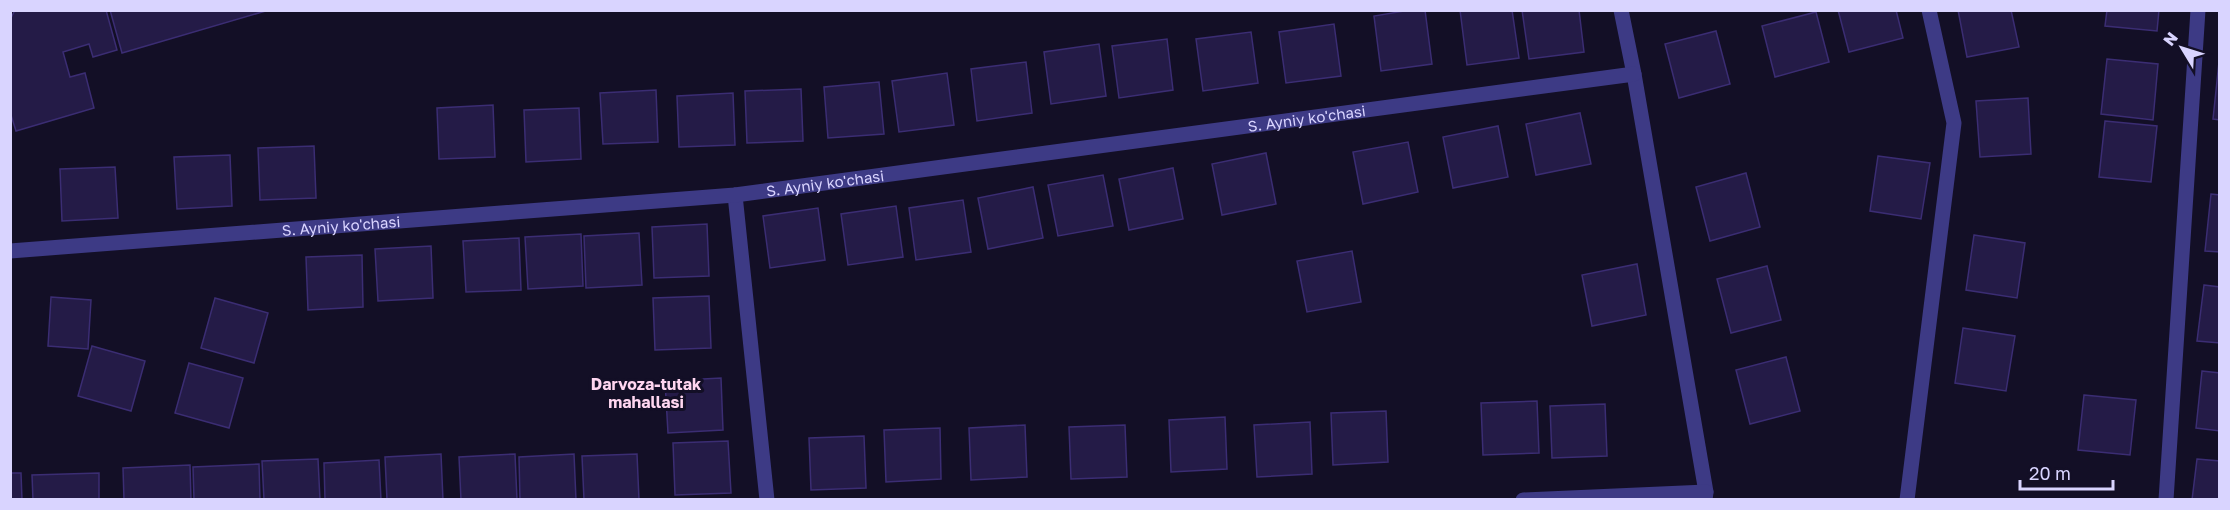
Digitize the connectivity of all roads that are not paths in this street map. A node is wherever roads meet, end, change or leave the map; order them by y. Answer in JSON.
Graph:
{"nodes":[{"id":1,"x":1929,"y":10,"type":"edge"},
{"id":2,"x":2199,"y":10,"type":"edge"},
{"id":3,"x":1624,"y":11,"type":"edge"},
{"id":4,"x":1634,"y":74,"type":"junction"},
{"id":5,"x":735,"y":195,"type":"junction"},
{"id":6,"x":10,"y":251,"type":"edge"},
{"id":7,"x":1706,"y":496,"type":"edge"},
{"id":8,"x":767,"y":500,"type":"edge"},
{"id":9,"x":1523,"y":500,"type":"edge"},
{"id":10,"x":1906,"y":500,"type":"edge"},
{"id":11,"x":2166,"y":500,"type":"edge"}],
"edges":[{"from":1,"to":10,"type":"street"},
{"from":2,"to":11,"type":"street"},
{"from":3,"to":4,"type":"street"},
{"from":4,"to":5,"type":"street","name":"S. Ayniy ko'chasi"},
{"from":4,"to":7,"type":"street"},
{"from":5,"to":6,"type":"street","name":"S. Ayniy ko'chasi"},
{"from":5,"to":8,"type":"street"},
{"from":7,"to":9,"type":"street"}]}
